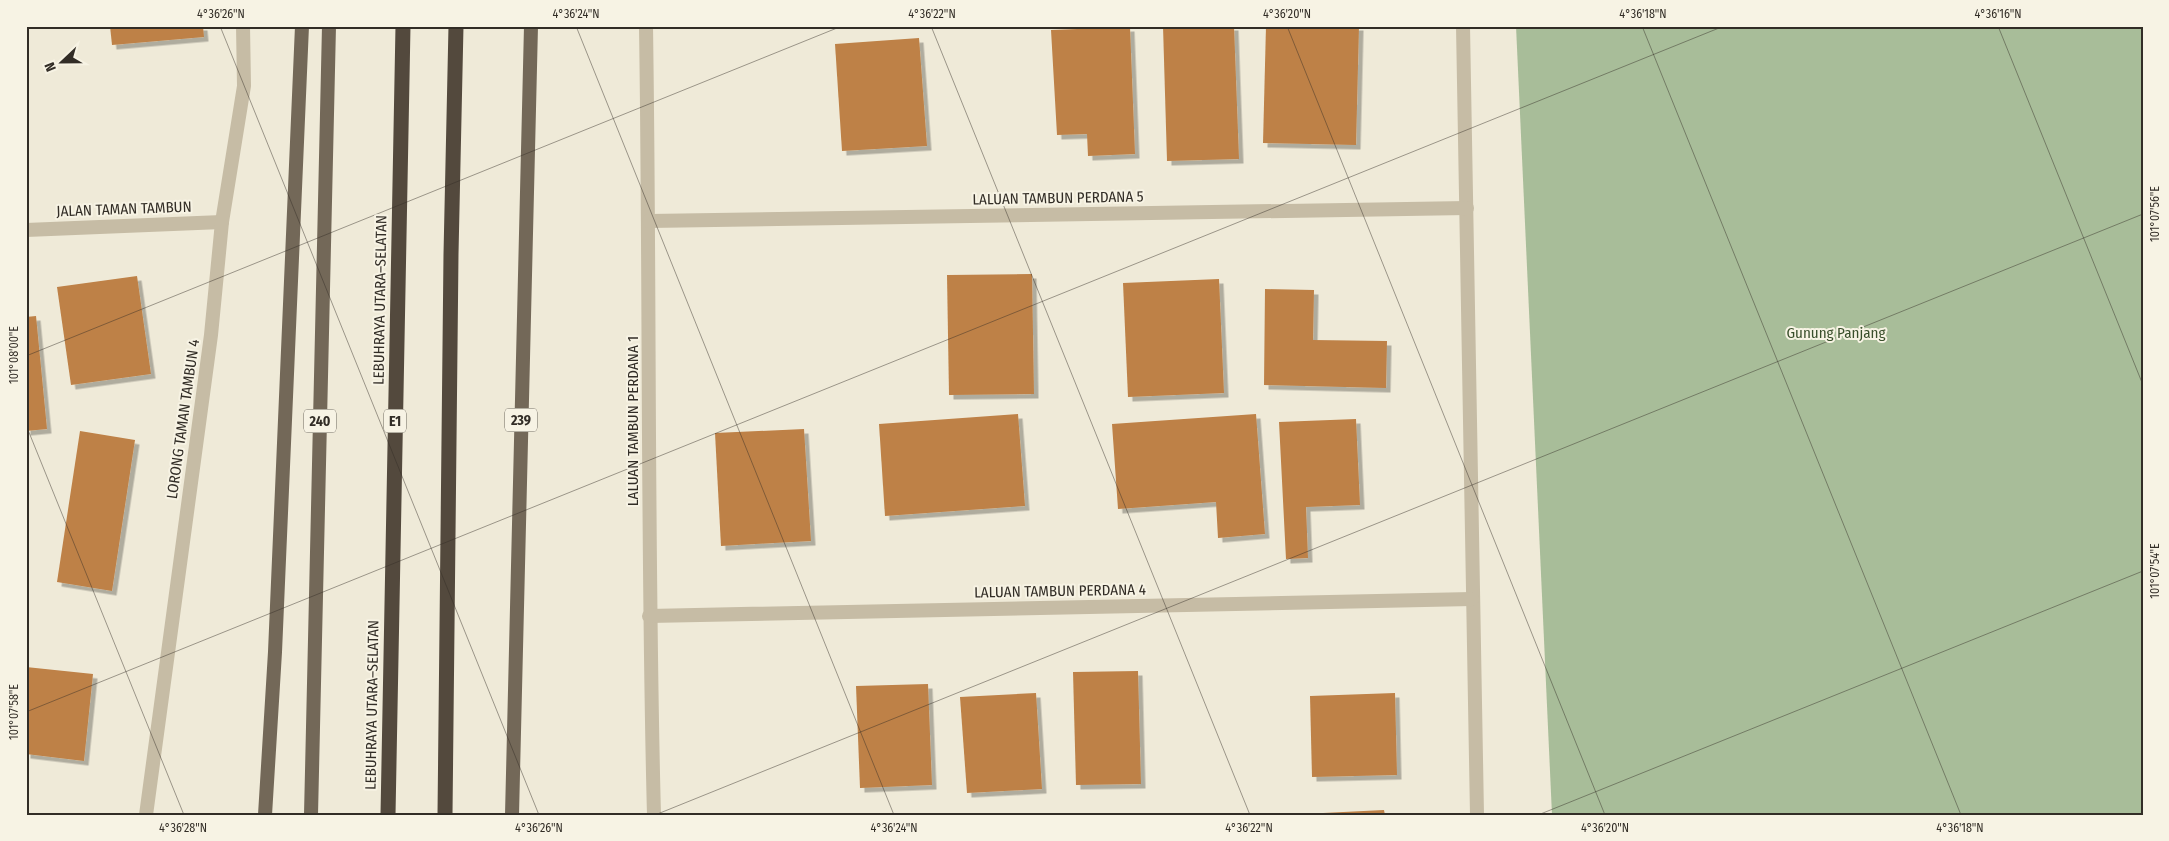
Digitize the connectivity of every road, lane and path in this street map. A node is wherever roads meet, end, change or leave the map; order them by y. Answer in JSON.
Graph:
{"nodes":[{"id":1,"x":243,"y":26,"type":"edge"},
{"id":2,"x":302,"y":26,"type":"edge"},
{"id":3,"x":329,"y":26,"type":"edge"},
{"id":4,"x":403,"y":26,"type":"edge"},
{"id":5,"x":456,"y":26,"type":"edge"},
{"id":6,"x":532,"y":26,"type":"edge"},
{"id":7,"x":646,"y":26,"type":"edge"},
{"id":8,"x":1463,"y":26,"type":"edge"},
{"id":9,"x":1467,"y":208,"type":"junction"},
{"id":10,"x":649,"y":221,"type":"junction"},
{"id":11,"x":222,"y":222,"type":"junction"},
{"id":12,"x":26,"y":230,"type":"edge"},
{"id":13,"x":1472,"y":599,"type":"junction"},
{"id":14,"x":649,"y":616,"type":"junction"},
{"id":15,"x":146,"y":815,"type":"edge"},
{"id":16,"x":265,"y":815,"type":"edge"},
{"id":17,"x":311,"y":815,"type":"edge"},
{"id":18,"x":388,"y":815,"type":"edge"},
{"id":19,"x":445,"y":815,"type":"edge"},
{"id":20,"x":512,"y":815,"type":"edge"},
{"id":21,"x":654,"y":815,"type":"edge"},
{"id":22,"x":1477,"y":815,"type":"edge"}],
"edges":[{"from":1,"to":11,"type":"street","name":"LORONG TAMAN TAMBUN 4"},
{"from":2,"to":16,"type":"main road"},
{"from":3,"to":17,"type":"main road","number":"240"},
{"from":4,"to":18,"type":"highway","name":"LEBUHRAYA UTARA–SELATAN","number":"E1"},
{"from":5,"to":19,"type":"highway"},
{"from":6,"to":20,"type":"main road","number":"239"},
{"from":7,"to":10,"type":"street","name":"LALUAN TAMBUN PERDANA 1"},
{"from":8,"to":9,"type":"street"},
{"from":9,"to":10,"type":"street","name":"LALUAN TAMBUN PERDANA 5"},
{"from":9,"to":13,"type":"street"},
{"from":10,"to":14,"type":"street","name":"LALUAN TAMBUN PERDANA 1"},
{"from":11,"to":12,"type":"street","name":"JALAN TAMAN TAMBUN"},
{"from":11,"to":15,"type":"street","name":"LORONG TAMAN TAMBUN 4"},
{"from":13,"to":14,"type":"street","name":"LALUAN TAMBUN PERDANA 4"},
{"from":13,"to":22,"type":"street"},
{"from":14,"to":21,"type":"street","name":"LALUAN TAMBUN PERDANA 1"}]}
